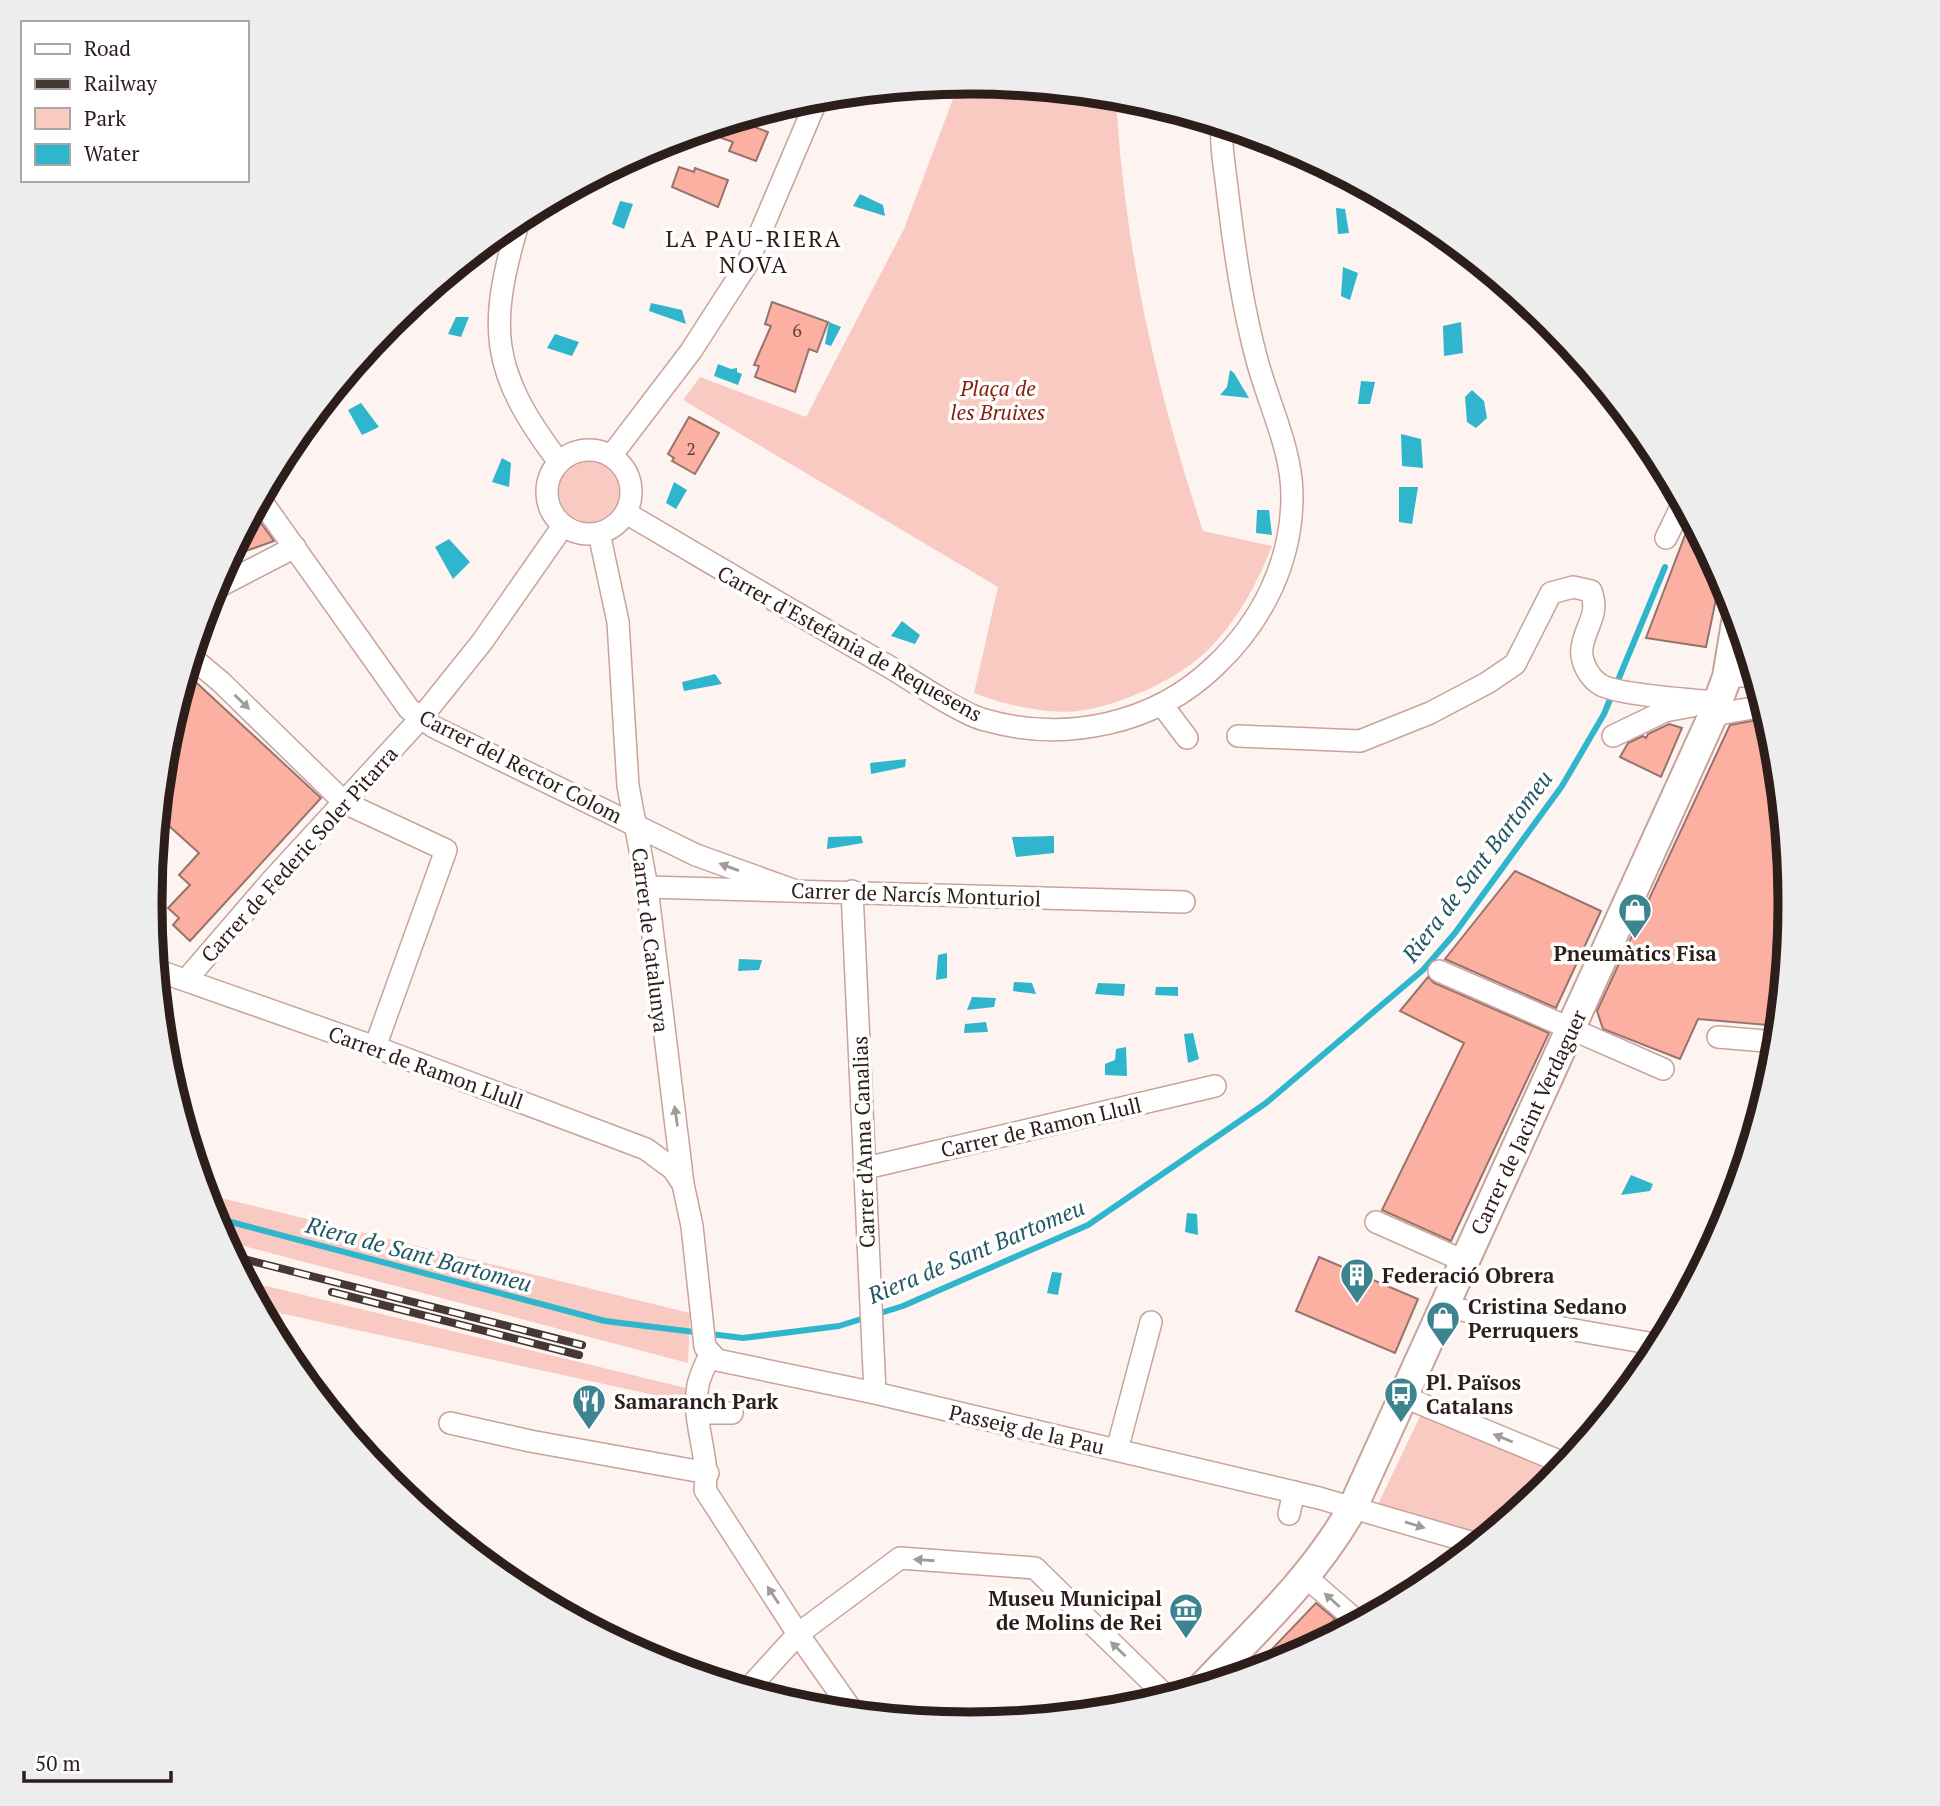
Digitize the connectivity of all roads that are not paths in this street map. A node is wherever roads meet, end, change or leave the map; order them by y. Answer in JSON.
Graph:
{"nodes":[{"id":1,"x":813,"y":110,"type":"edge"},
{"id":2,"x":1223,"y":135,"type":"edge"},
{"id":3,"x":514,"y":236,"type":"edge"},
{"id":4,"x":611,"y":456,"type":"junction"},
{"id":5,"x":559,"y":462,"type":"junction"},
{"id":6,"x":266,"y":507,"type":"edge"},
{"id":7,"x":626,"y":513,"type":"junction"},
{"id":8,"x":1679,"y":515,"type":"edge"},
{"id":9,"x":563,"y":526,"type":"junction"},
{"id":10,"x":599,"y":533,"type":"junction"},
{"id":11,"x":1666,"y":538,"type":"dead end"},
{"id":12,"x":295,"y":547,"type":"junction"},
{"id":13,"x":229,"y":581,"type":"edge"},
{"id":14,"x":1734,"y":639,"type":"edge"},
{"id":15,"x":198,"y":663,"type":"edge"},
{"id":16,"x":1728,"y":692,"type":"edge"},
{"id":17,"x":1753,"y":702,"type":"edge"},
{"id":18,"x":1163,"y":706,"type":"junction"},
{"id":19,"x":421,"y":718,"type":"junction"},
{"id":20,"x":1238,"y":736,"type":"dead end"},
{"id":21,"x":1613,"y":736,"type":"dead end"},
{"id":22,"x":1187,"y":738,"type":"dead end"},
{"id":23,"x":345,"y":803,"type":"junction"},
{"id":24,"x":636,"y":825,"type":"junction"},
{"id":25,"x":647,"y":887,"type":"junction"},
{"id":26,"x":793,"y":890,"type":"junction"},
{"id":27,"x":852,"y":891,"type":"junction"},
{"id":28,"x":1184,"y":902,"type":"dead end"},
{"id":29,"x":1439,"y":971,"type":"dead end"},
{"id":30,"x":165,"y":973,"type":"edge"},
{"id":31,"x":186,"y":980,"type":"junction"},
{"id":32,"x":1571,"y":1029,"type":"junction"},
{"id":33,"x":1718,"y":1037,"type":"dead end"},
{"id":34,"x":1766,"y":1041,"type":"edge"},
{"id":35,"x":375,"y":1047,"type":"junction"},
{"id":36,"x":1663,"y":1069,"type":"dead end"},
{"id":37,"x":1215,"y":1086,"type":"dead end"},
{"id":38,"x":866,"y":1168,"type":"junction"},
{"id":39,"x":683,"y":1184,"type":"junction"},
{"id":40,"x":1376,"y":1222,"type":"dead end"},
{"id":41,"x":1464,"y":1261,"type":"junction"},
{"id":42,"x":1444,"y":1307,"type":"junction"},
{"id":43,"x":1151,"y":1322,"type":"dead end"},
{"id":44,"x":1648,"y":1343,"type":"edge"},
{"id":45,"x":707,"y":1350,"type":"junction"},
{"id":46,"x":1154,"y":1363,"type":"dead end"},
{"id":47,"x":874,"y":1393,"type":"junction"},
{"id":48,"x":1402,"y":1396,"type":"junction"},
{"id":49,"x":697,"y":1413,"type":"junction"},
{"id":50,"x":732,"y":1413,"type":"dead end"},
{"id":51,"x":450,"y":1423,"type":"dead end"},
{"id":52,"x":1123,"y":1452,"type":"junction"},
{"id":53,"x":1556,"y":1460,"type":"edge"},
{"id":54,"x":708,"y":1473,"type":"junction"},
{"id":55,"x":1294,"y":1492,"type":"junction"},
{"id":56,"x":1353,"y":1507,"type":"junction"},
{"id":57,"x":1289,"y":1514,"type":"dead end"},
{"id":58,"x":1466,"y":1541,"type":"edge"},
{"id":59,"x":1306,"y":1577,"type":"junction"},
{"id":60,"x":1351,"y":1616,"type":"edge"},
{"id":61,"x":798,"y":1634,"type":"junction"},
{"id":62,"x":1215,"y":1673,"type":"edge"},
{"id":63,"x":754,"y":1682,"type":"edge"},
{"id":64,"x":1159,"y":1689,"type":"edge"},
{"id":65,"x":846,"y":1702,"type":"edge"}],
"edges":[{"from":1,"to":4,"type":"street"},
{"from":2,"to":18,"type":"street","name":"Carrer d'Estefania de Requesens"},
{"from":3,"to":5,"type":"street"},
{"from":4,"to":5,"type":"street"},
{"from":4,"to":7,"type":"street"},
{"from":5,"to":9,"type":"street"},
{"from":6,"to":12,"type":"street","name":"Carrer del Rector Colom"},
{"from":7,"to":10,"type":"street"},
{"from":7,"to":18,"type":"street","name":"Carrer d'Estefania de Requesens"},
{"from":8,"to":11,"type":"street"},
{"from":9,"to":10,"type":"street"},
{"from":9,"to":19,"type":"street","name":"Carrer de Federic Soler Pitarra"},
{"from":10,"to":24,"type":"street","name":"Carrer de Catalunya"},
{"from":12,"to":13,"type":"street"},
{"from":12,"to":19,"type":"street","name":"Carrer del Rector Colom"},
{"from":14,"to":16,"type":"main road","name":"Carrer de Jacint Verdaguer"},
{"from":15,"to":23,"type":"street","one_way":true},
{"from":16,"to":17,"type":"street"},
{"from":16,"to":20,"type":"street"},
{"from":16,"to":21,"type":"street"},
{"from":16,"to":32,"type":"main road","name":"Carrer de Jacint Verdaguer"},
{"from":18,"to":22,"type":"street"},
{"from":19,"to":23,"type":"street","name":"Carrer de Federic Soler Pitarra"},
{"from":19,"to":24,"type":"street","name":"Carrer del Rector Colom"},
{"from":23,"to":31,"type":"street","name":"Carrer de Federic Soler Pitarra"},
{"from":23,"to":35,"type":"street"},
{"from":24,"to":25,"type":"street","name":"Carrer de Catalunya"},
{"from":26,"to":24,"type":"street","name":"Carrer del Rector Colom","one_way":true},
{"from":25,"to":26,"type":"street","name":"Carrer de Narcís Monturiol"},
{"from":39,"to":25,"type":"street","name":"Carrer de Catalunya","one_way":true},
{"from":26,"to":27,"type":"street","name":"Carrer de Narcís Monturiol"},
{"from":27,"to":28,"type":"street","name":"Carrer de Narcís Monturiol"},
{"from":27,"to":38,"type":"street","name":"Carrer d'Anna Canalias"},
{"from":29,"to":32,"type":"street"},
{"from":30,"to":31,"type":"street","name":"Carrer de Ramon Llull"},
{"from":31,"to":35,"type":"street","name":"Carrer de Ramon Llull"},
{"from":32,"to":36,"type":"street"},
{"from":32,"to":41,"type":"main road","name":"Carrer de Jacint Verdaguer"},
{"from":33,"to":34,"type":"street"},
{"from":35,"to":39,"type":"street","name":"Carrer de Ramon Llull"},
{"from":37,"to":38,"type":"street","name":"Carrer de Ramon Llull"},
{"from":38,"to":47,"type":"street","name":"Carrer d'Anna Canalias"},
{"from":39,"to":45,"type":"street","name":"Carrer de Catalunya"},
{"from":40,"to":41,"type":"street"},
{"from":41,"to":42,"type":"main road","name":"Carrer de Jacint Verdaguer"},
{"from":42,"to":44,"type":"street"},
{"from":42,"to":48,"type":"main road","name":"Carrer de Jacint Verdaguer"},
{"from":43,"to":52,"type":"street"},
{"from":45,"to":47,"type":"street","name":"Passeig de la Pau"},
{"from":45,"to":49,"type":"street"},
{"from":46,"to":52,"type":"street"},
{"from":47,"to":52,"type":"street","name":"Passeig de la Pau"},
{"from":53,"to":48,"type":"street","one_way":true},
{"from":48,"to":56,"type":"main road","name":"Carrer de Jacint Verdaguer"},
{"from":49,"to":50,"type":"street"},
{"from":49,"to":54,"type":"street"},
{"from":51,"to":54,"type":"street"},
{"from":52,"to":55,"type":"street","name":"Passeig de la Pau"},
{"from":61,"to":54,"type":"street","one_way":true},
{"from":55,"to":56,"type":"street","name":"Passeig de la Pau"},
{"from":55,"to":57,"type":"street"},
{"from":56,"to":58,"type":"street","name":"Passeig de la Pau","one_way":true},
{"from":56,"to":59,"type":"main road","name":"Carrer de Jacint Verdaguer"},
{"from":60,"to":59,"type":"street","one_way":true},
{"from":59,"to":62,"type":"main road","name":"Carrer de Jacint Verdaguer"},
{"from":61,"to":63,"type":"street"},
{"from":64,"to":61,"type":"street","one_way":true},
{"from":61,"to":65,"type":"street"}]}
